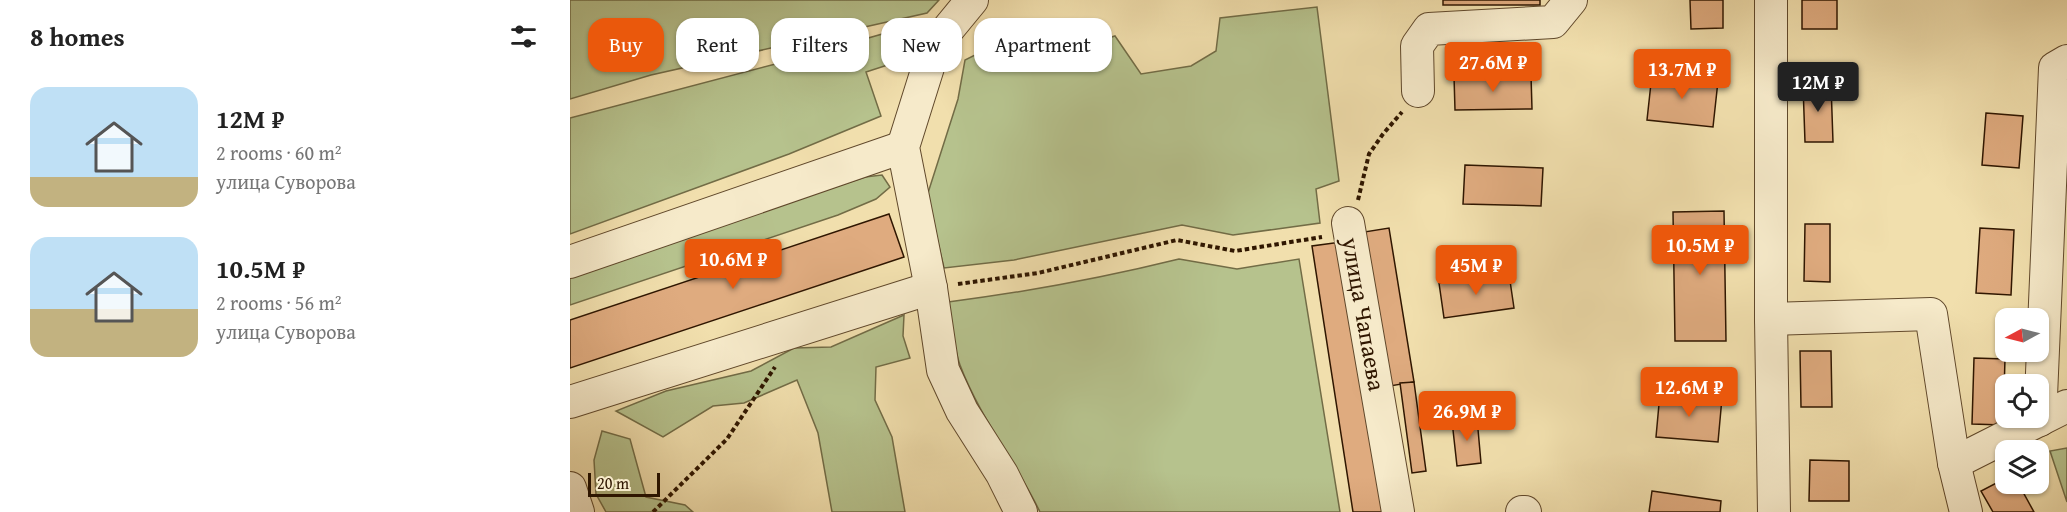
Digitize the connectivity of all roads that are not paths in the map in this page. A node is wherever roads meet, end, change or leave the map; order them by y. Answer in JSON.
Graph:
{"nodes":[{"id":1,"x":972,"y":0,"type":"edge"},
{"id":2,"x":1571,"y":0,"type":"edge"},
{"id":3,"x":1771,"y":0,"type":"edge"},
{"id":4,"x":2067,"y":62,"type":"edge"},
{"id":5,"x":1418,"y":91,"type":"road end"},
{"id":6,"x":903,"y":147,"type":"junction"},
{"id":7,"x":1349,"y":227,"type":"road end"},
{"id":8,"x":570,"y":262,"type":"edge"},
{"id":9,"x":930,"y":288,"type":"junction"},
{"id":10,"x":1771,"y":319,"type":"junction"},
{"id":11,"x":570,"y":402,"type":"edge"},
{"id":12,"x":2054,"y":413,"type":"edge"},
{"id":13,"x":1954,"y":463,"type":"junction"},
{"id":14,"x":570,"y":488,"type":"edge"},
{"id":15,"x":578,"y":512,"type":"edge"},
{"id":16,"x":1021,"y":512,"type":"edge"},
{"id":17,"x":1398,"y":512,"type":"edge"},
{"id":18,"x":1774,"y":512,"type":"edge"},
{"id":19,"x":1966,"y":512,"type":"edge"}],
"edges":[{"from":1,"to":6,"type":"street"},
{"from":2,"to":5,"type":"street"},
{"from":3,"to":10,"type":"street"},
{"from":4,"to":12,"type":"street"},
{"from":6,"to":8,"type":"street"},
{"from":6,"to":9,"type":"street"},
{"from":7,"to":17,"type":"street","name":"улица Чапаева"},
{"from":9,"to":11,"type":"street"},
{"from":9,"to":16,"type":"street"},
{"from":10,"to":13,"type":"street"},
{"from":10,"to":18,"type":"street"},
{"from":12,"to":13,"type":"street"},
{"from":13,"to":19,"type":"street"},
{"from":14,"to":15,"type":"street"}]}
